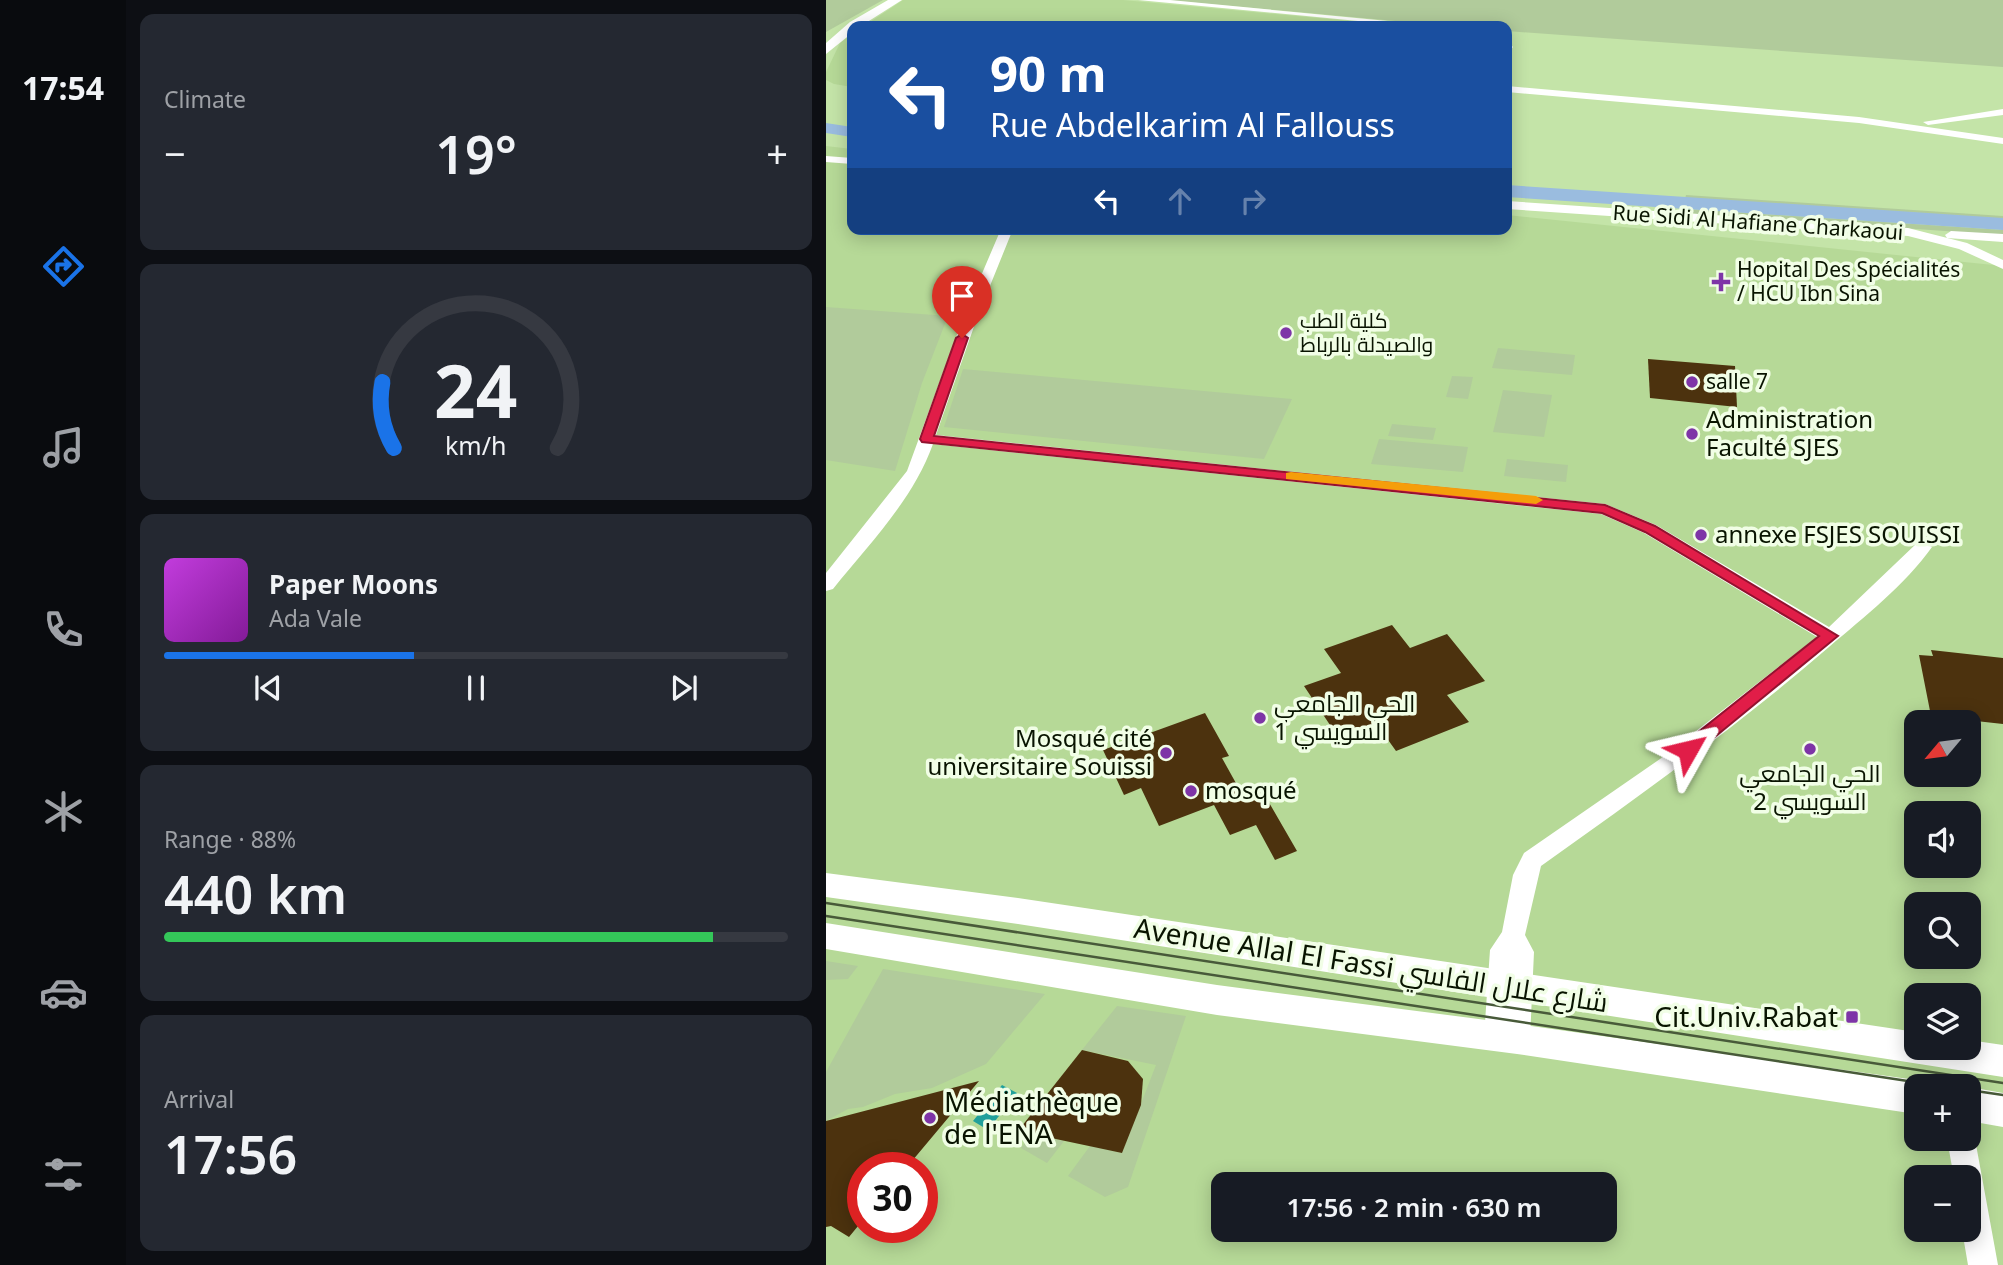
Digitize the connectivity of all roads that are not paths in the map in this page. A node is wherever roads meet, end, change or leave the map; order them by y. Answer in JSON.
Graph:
{"nodes":[{"id":1,"x":889,"y":0,"type":"edge"},
{"id":2,"x":896,"y":0,"type":"edge"},
{"id":3,"x":1142,"y":0,"type":"edge"},
{"id":4,"x":856,"y":21,"type":"edge"},
{"id":5,"x":860,"y":21,"type":"edge"},
{"id":6,"x":1379,"y":21,"type":"edge"},
{"id":7,"x":847,"y":27,"type":"edge"},
{"id":8,"x":847,"y":31,"type":"edge"},
{"id":9,"x":826,"y":40,"type":"edge"},
{"id":10,"x":826,"y":50,"type":"edge"},
{"id":11,"x":1512,"y":89,"type":"edge"},
{"id":12,"x":2003,"y":112,"type":"edge"},
{"id":13,"x":1885,"y":123,"type":"junction"},
{"id":14,"x":826,"y":128,"type":"edge"},
{"id":15,"x":826,"y":138,"type":"edge"},
{"id":16,"x":847,"y":138,"type":"edge"},
{"id":17,"x":847,"y":140,"type":"edge"},
{"id":18,"x":2003,"y":141,"type":"edge"},
{"id":19,"x":826,"y":159,"type":"edge"},
{"id":20,"x":847,"y":161,"type":"edge"},
{"id":21,"x":1512,"y":180,"type":"edge"},
{"id":22,"x":1512,"y":191,"type":"edge"},
{"id":23,"x":1512,"y":205,"type":"edge"},
{"id":24,"x":2003,"y":213,"type":"edge"},
{"id":25,"x":2003,"y":223,"type":"edge"},
{"id":26,"x":1908,"y":232,"type":"junction"},
{"id":27,"x":1005,"y":235,"type":"edge"},
{"id":28,"x":2003,"y":238,"type":"edge"},
{"id":29,"x":2003,"y":265,"type":"edge"},
{"id":30,"x":927,"y":439,"type":"junction"},
{"id":31,"x":965,"y":444,"type":"junction"},
{"id":32,"x":915,"y":471,"type":"junction"},
{"id":33,"x":1923,"y":547,"type":"dead end"},
{"id":34,"x":826,"y":585,"type":"edge"},
{"id":35,"x":1830,"y":636,"type":"junction"},
{"id":36,"x":826,"y":885,"type":"edge"},
{"id":37,"x":826,"y":936,"type":"edge"},
{"id":38,"x":1511,"y":988,"type":"junction"},
{"id":39,"x":1507,"y":1038,"type":"junction"},
{"id":40,"x":1904,"y":1046,"type":"edge"},
{"id":41,"x":1981,"y":1058,"type":"edge"},
{"id":42,"x":2003,"y":1061,"type":"edge"},
{"id":43,"x":1904,"y":1095,"type":"edge"},
{"id":44,"x":1981,"y":1106,"type":"edge"},
{"id":45,"x":2003,"y":1110,"type":"edge"},
{"id":46,"x":1979,"y":1242,"type":"edge"},
{"id":47,"x":1983,"y":1265,"type":"edge"}],
"edges":[{"from":1,"to":4,"type":"main road"},
{"from":2,"to":5,"type":"main road"},
{"from":3,"to":6,"type":"street"},
{"from":7,"to":9,"type":"main road"},
{"from":8,"to":10,"type":"main road"},
{"from":11,"to":13,"type":"street"},
{"from":12,"to":13,"type":"street"},
{"from":13,"to":18,"type":"street"},
{"from":14,"to":16,"type":"main road"},
{"from":15,"to":17,"type":"main road"},
{"from":19,"to":20,"type":"street"},
{"from":21,"to":24,"type":"main road"},
{"from":22,"to":25,"type":"main road"},
{"from":23,"to":26,"type":"street","name":"Rue Sidi Al Hafiane Charkaoui"},
{"from":26,"to":28,"type":"street"},
{"from":26,"to":29,"type":"street","name":"Rue Sidi Al Hafiane Charkaoui"},
{"from":27,"to":30,"type":"street"},
{"from":30,"to":31,"type":"street"},
{"from":30,"to":32,"type":"street"},
{"from":31,"to":32,"type":"street"},
{"from":31,"to":35,"type":"street"},
{"from":32,"to":34,"type":"street"},
{"from":33,"to":35,"type":"street"},
{"from":35,"to":38,"type":"street"},
{"from":36,"to":38,"type":"street","name":"Avenue Allal El Fassi شارع علال الفاسي"},
{"from":37,"to":39,"type":"street","name":"Avenue Allal El Fassi شارع علال الفاسي"},
{"from":38,"to":39,"type":"street"},
{"from":38,"to":40,"type":"street","name":"Avenue Allal El Fassi شارع علال الفاسي"},
{"from":39,"to":43,"type":"street","name":"Avenue Allal El Fassi شارع علال الفاسي"},
{"from":41,"to":42,"type":"street","name":"Avenue Allal El Fassi شارع علال الفاسي"},
{"from":44,"to":45,"type":"street"},
{"from":46,"to":47,"type":"street"}]}
